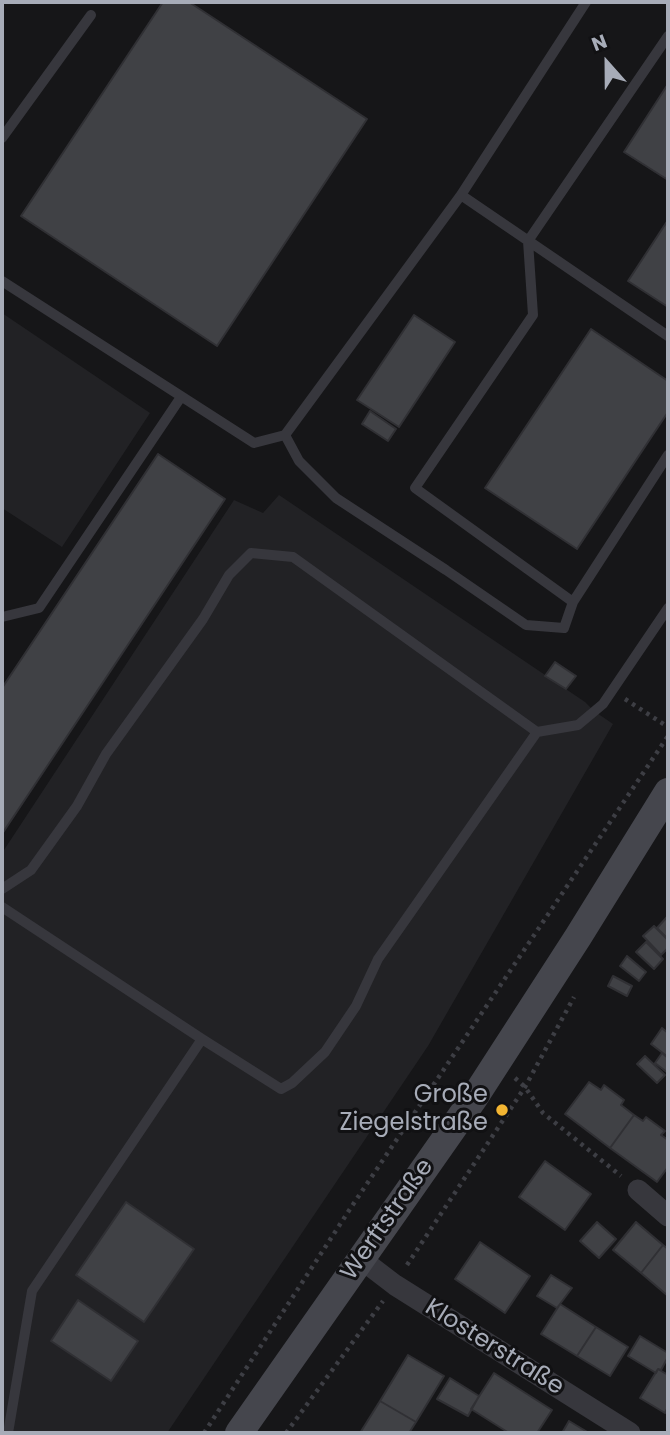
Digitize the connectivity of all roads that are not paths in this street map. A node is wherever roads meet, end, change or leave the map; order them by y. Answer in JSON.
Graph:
{"nodes":[{"id":1,"x":586,"y":2,"type":"edge"},
{"id":2,"x":90,"y":16,"type":"dead end"},
{"id":3,"x":668,"y":36,"type":"edge"},
{"id":4,"x":2,"y":138,"type":"edge"},
{"id":5,"x":461,"y":195,"type":"junction"},
{"id":6,"x":528,"y":241,"type":"junction"},
{"id":7,"x":2,"y":281,"type":"edge"},
{"id":8,"x":668,"y":336,"type":"edge"},
{"id":9,"x":181,"y":397,"type":"junction"},
{"id":10,"x":285,"y":435,"type":"junction"},
{"id":11,"x":668,"y":455,"type":"edge"},
{"id":12,"x":573,"y":602,"type":"junction"},
{"id":13,"x":668,"y":608,"type":"edge"},
{"id":14,"x":2,"y":617,"type":"edge"},
{"id":15,"x":537,"y":732,"type":"junction"},
{"id":16,"x":668,"y":792,"type":"edge"},
{"id":17,"x":2,"y":890,"type":"edge"},
{"id":18,"x":2,"y":907,"type":"edge"},
{"id":19,"x":202,"y":1040,"type":"junction"},
{"id":20,"x":638,"y":1190,"type":"road end"},
{"id":21,"x":668,"y":1216,"type":"edge"},
{"id":22,"x":361,"y":1259,"type":"junction"},
{"id":23,"x":8,"y":1433,"type":"edge"},
{"id":24,"x":239,"y":1433,"type":"edge"},
{"id":25,"x":630,"y":1433,"type":"edge"}],
"edges":[{"from":1,"to":5,"type":"lane"},
{"from":2,"to":4,"type":"lane"},
{"from":3,"to":6,"type":"lane"},
{"from":5,"to":6,"type":"lane"},
{"from":5,"to":10,"type":"lane"},
{"from":6,"to":8,"type":"lane"},
{"from":6,"to":12,"type":"lane"},
{"from":7,"to":9,"type":"lane"},
{"from":9,"to":10,"type":"lane"},
{"from":9,"to":14,"type":"lane"},
{"from":10,"to":12,"type":"lane"},
{"from":11,"to":12,"type":"lane"},
{"from":13,"to":15,"type":"lane"},
{"from":15,"to":17,"type":"lane"},
{"from":15,"to":19,"type":"lane"},
{"from":16,"to":22,"type":"main road","name":"Werftstraße"},
{"from":18,"to":19,"type":"lane"},
{"from":19,"to":23,"type":"lane"},
{"from":20,"to":21,"type":"street"},
{"from":22,"to":24,"type":"main road","name":"Werftstraße"},
{"from":22,"to":25,"type":"street","name":"Klosterstraße"}]}
